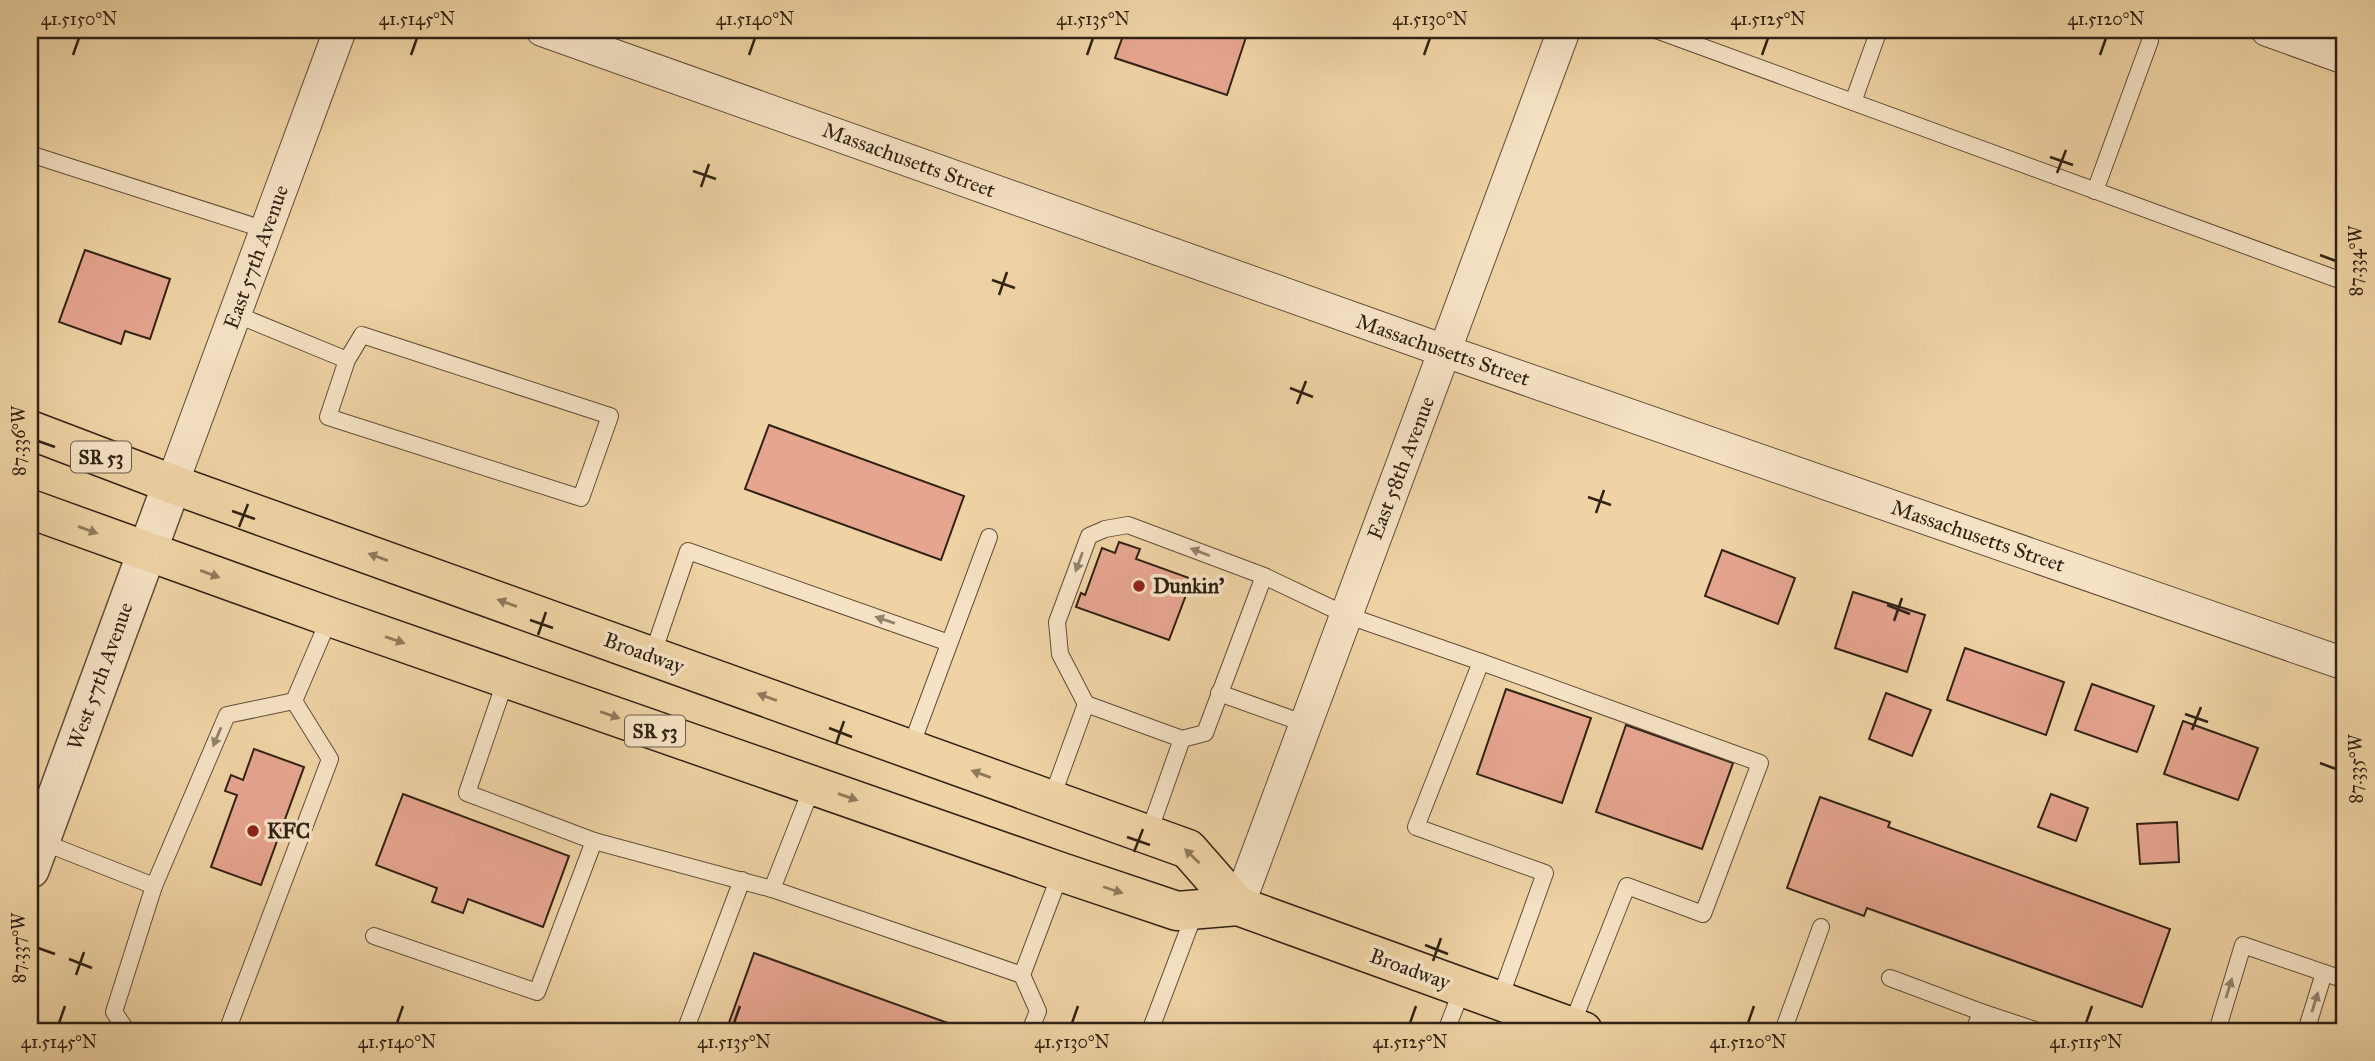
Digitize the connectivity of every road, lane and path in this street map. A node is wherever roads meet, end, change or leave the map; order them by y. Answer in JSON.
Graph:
{"nodes":[{"id":1,"x":340,"y":30,"type":"edge"},
{"id":2,"x":542,"y":30,"type":"edge"},
{"id":3,"x":1564,"y":30,"type":"edge"},
{"id":4,"x":1656,"y":30,"type":"edge"},
{"id":5,"x":1879,"y":30,"type":"edge"},
{"id":6,"x":2267,"y":30,"type":"edge"},
{"id":7,"x":2150,"y":41,"type":"dead end"},
{"id":8,"x":2345,"y":58,"type":"edge"},
{"id":9,"x":1853,"y":102,"type":"junction"},
{"id":10,"x":30,"y":154,"type":"edge"},
{"id":11,"x":2095,"y":191,"type":"junction"},
{"id":12,"x":266,"y":230,"type":"junction"},
{"id":13,"x":2345,"y":282,"type":"edge"},
{"id":14,"x":235,"y":314,"type":"junction"},
{"id":15,"x":1445,"y":351,"type":"junction"},
{"id":16,"x":347,"y":360,"type":"junction"},
{"id":17,"x":30,"y":430,"type":"edge"},
{"id":18,"x":172,"y":484,"type":"junction"},
{"id":19,"x":30,"y":509,"type":"edge"},
{"id":20,"x":989,"y":537,"type":"dead end"},
{"id":21,"x":146,"y":551,"type":"junction"},
{"id":22,"x":1264,"y":576,"type":"junction"},
{"id":23,"x":1346,"y":615,"type":"junction"},
{"id":24,"x":330,"y":617,"type":"junction"},
{"id":25,"x":949,"y":643,"type":"junction"},
{"id":26,"x":652,"y":656,"type":"junction"},
{"id":27,"x":1481,"y":662,"type":"junction"},
{"id":28,"x":2345,"y":664,"type":"edge"},
{"id":29,"x":506,"y":679,"type":"junction"},
{"id":30,"x":1219,"y":693,"type":"junction"},
{"id":31,"x":294,"y":701,"type":"junction"},
{"id":32,"x":1086,"y":704,"type":"junction"},
{"id":33,"x":1306,"y":724,"type":"junction"},
{"id":34,"x":1182,"y":739,"type":"junction"},
{"id":35,"x":910,"y":749,"type":"junction"},
{"id":36,"x":813,"y":785,"type":"junction"},
{"id":37,"x":1051,"y":800,"type":"junction"},
{"id":38,"x":1148,"y":835,"type":"junction"},
{"id":39,"x":594,"y":841,"type":"junction"},
{"id":40,"x":35,"y":855,"type":"edge"},
{"id":41,"x":1061,"y":872,"type":"junction"},
{"id":42,"x":742,"y":880,"type":"junction"},
{"id":43,"x":154,"y":886,"type":"junction"},
{"id":44,"x":772,"y":888,"type":"junction"},
{"id":45,"x":1237,"y":906,"type":"junction"},
{"id":46,"x":1196,"y":910,"type":"junction"},
{"id":47,"x":1821,"y":927,"type":"dead end"},
{"id":48,"x":374,"y":936,"type":"dead end"},
{"id":49,"x":2324,"y":973,"type":"junction"},
{"id":50,"x":1022,"y":975,"type":"junction"},
{"id":51,"x":1890,"y":978,"type":"dead end"},
{"id":52,"x":2345,"y":980,"type":"edge"},
{"id":53,"x":1463,"y":988,"type":"junction"},
{"id":54,"x":1499,"y":1001,"type":"junction"},
{"id":55,"x":1981,"y":1012,"type":"junction"},
{"id":56,"x":1577,"y":1029,"type":"edge"},
{"id":57,"x":127,"y":1031,"type":"edge"},
{"id":58,"x":227,"y":1031,"type":"edge"},
{"id":59,"x":685,"y":1031,"type":"edge"},
{"id":60,"x":1030,"y":1031,"type":"edge"},
{"id":61,"x":1150,"y":1031,"type":"edge"},
{"id":62,"x":1446,"y":1031,"type":"edge"},
{"id":63,"x":1783,"y":1031,"type":"edge"},
{"id":64,"x":1974,"y":1031,"type":"edge"},
{"id":65,"x":2038,"y":1031,"type":"edge"},
{"id":66,"x":2217,"y":1031,"type":"edge"},
{"id":67,"x":2306,"y":1031,"type":"edge"}],
"edges":[{"from":1,"to":12,"type":"street","name":"East 57th Avenue"},
{"from":2,"to":15,"type":"street","name":"Massachusetts Street"},
{"from":3,"to":15,"type":"street","name":"East 58th Avenue"},
{"from":4,"to":9,"type":"lane"},
{"from":5,"to":9,"type":"lane"},
{"from":6,"to":8,"type":"street"},
{"from":7,"to":11,"type":"lane"},
{"from":9,"to":11,"type":"lane"},
{"from":10,"to":12,"type":"lane"},
{"from":11,"to":13,"type":"lane"},
{"from":12,"to":14,"type":"street","name":"East 57th Avenue"},
{"from":14,"to":16,"type":"lane"},
{"from":14,"to":18,"type":"street","name":"East 57th Avenue"},
{"from":15,"to":23,"type":"street","name":"East 58th Avenue"},
{"from":15,"to":28,"type":"street","name":"Massachusetts Street"},
{"from":16,"to":16,"type":"lane"},
{"from":17,"to":18,"type":"main road","name":"Broadway","number":"SR 53"},
{"from":18,"to":21,"type":"street","name":"West 57th Avenue"},
{"from":26,"to":18,"type":"main road","name":"Broadway","number":"SR 53","one_way":true},
{"from":19,"to":21,"type":"main road","name":"Broadway","number":"SR 53","one_way":true},
{"from":20,"to":25,"type":"lane"},
{"from":21,"to":24,"type":"main road","name":"Broadway","number":"SR 53","one_way":true},
{"from":21,"to":40,"type":"street","name":"West 57th Avenue"},
{"from":22,"to":23,"type":"lane"},
{"from":22,"to":30,"type":"lane"},
{"from":22,"to":32,"type":"lane","one_way":true},
{"from":23,"to":27,"type":"lane"},
{"from":23,"to":33,"type":"street","name":"East 58th Avenue"},
{"from":24,"to":29,"type":"main road","name":"Broadway","number":"SR 53","one_way":true},
{"from":24,"to":31,"type":"lane"},
{"from":25,"to":26,"type":"lane","one_way":true},
{"from":25,"to":35,"type":"lane"},
{"from":35,"to":26,"type":"main road","name":"Broadway","number":"SR 53","one_way":true},
{"from":27,"to":54,"type":"lane"},
{"from":27,"to":56,"type":"lane"},
{"from":29,"to":36,"type":"main road","name":"Broadway","number":"SR 53","one_way":true},
{"from":29,"to":39,"type":"lane"},
{"from":30,"to":33,"type":"lane"},
{"from":30,"to":34,"type":"lane"},
{"from":31,"to":43,"type":"lane","one_way":true},
{"from":31,"to":58,"type":"lane"},
{"from":32,"to":34,"type":"lane"},
{"from":32,"to":37,"type":"lane"},
{"from":33,"to":45,"type":"street","name":"East 58th Avenue"},
{"from":34,"to":38,"type":"lane"},
{"from":37,"to":35,"type":"main road","name":"Broadway","number":"SR 53","one_way":true},
{"from":36,"to":41,"type":"main road","name":"Broadway","number":"SR 53","one_way":true},
{"from":36,"to":44,"type":"lane"},
{"from":37,"to":38,"type":"main road","name":"Broadway","number":"SR 53"},
{"from":45,"to":38,"type":"main road","name":"Broadway","number":"SR 53","one_way":true},
{"from":39,"to":42,"type":"lane"},
{"from":39,"to":48,"type":"lane"},
{"from":40,"to":43,"type":"lane"},
{"from":41,"to":46,"type":"main road","name":"Broadway","number":"SR 53","one_way":true},
{"from":41,"to":50,"type":"lane"},
{"from":42,"to":44,"type":"lane"},
{"from":42,"to":59,"type":"lane"},
{"from":43,"to":57,"type":"lane"},
{"from":44,"to":50,"type":"lane"},
{"from":45,"to":46,"type":"main road","name":"Broadway","number":"SR 53"},
{"from":45,"to":53,"type":"main road","name":"Broadway","number":"SR 53"},
{"from":46,"to":61,"type":"lane"},
{"from":47,"to":63,"type":"lane"},
{"from":49,"to":52,"type":"lane"},
{"from":66,"to":49,"type":"lane","one_way":true},
{"from":67,"to":49,"type":"lane","one_way":true},
{"from":50,"to":60,"type":"lane"},
{"from":51,"to":55,"type":"lane"},
{"from":53,"to":54,"type":"main road","name":"Broadway","number":"SR 53"},
{"from":53,"to":62,"type":"lane"},
{"from":54,"to":56,"type":"main road","name":"Broadway","number":"SR 53"},
{"from":55,"to":64,"type":"lane"},
{"from":55,"to":65,"type":"lane"}]}
